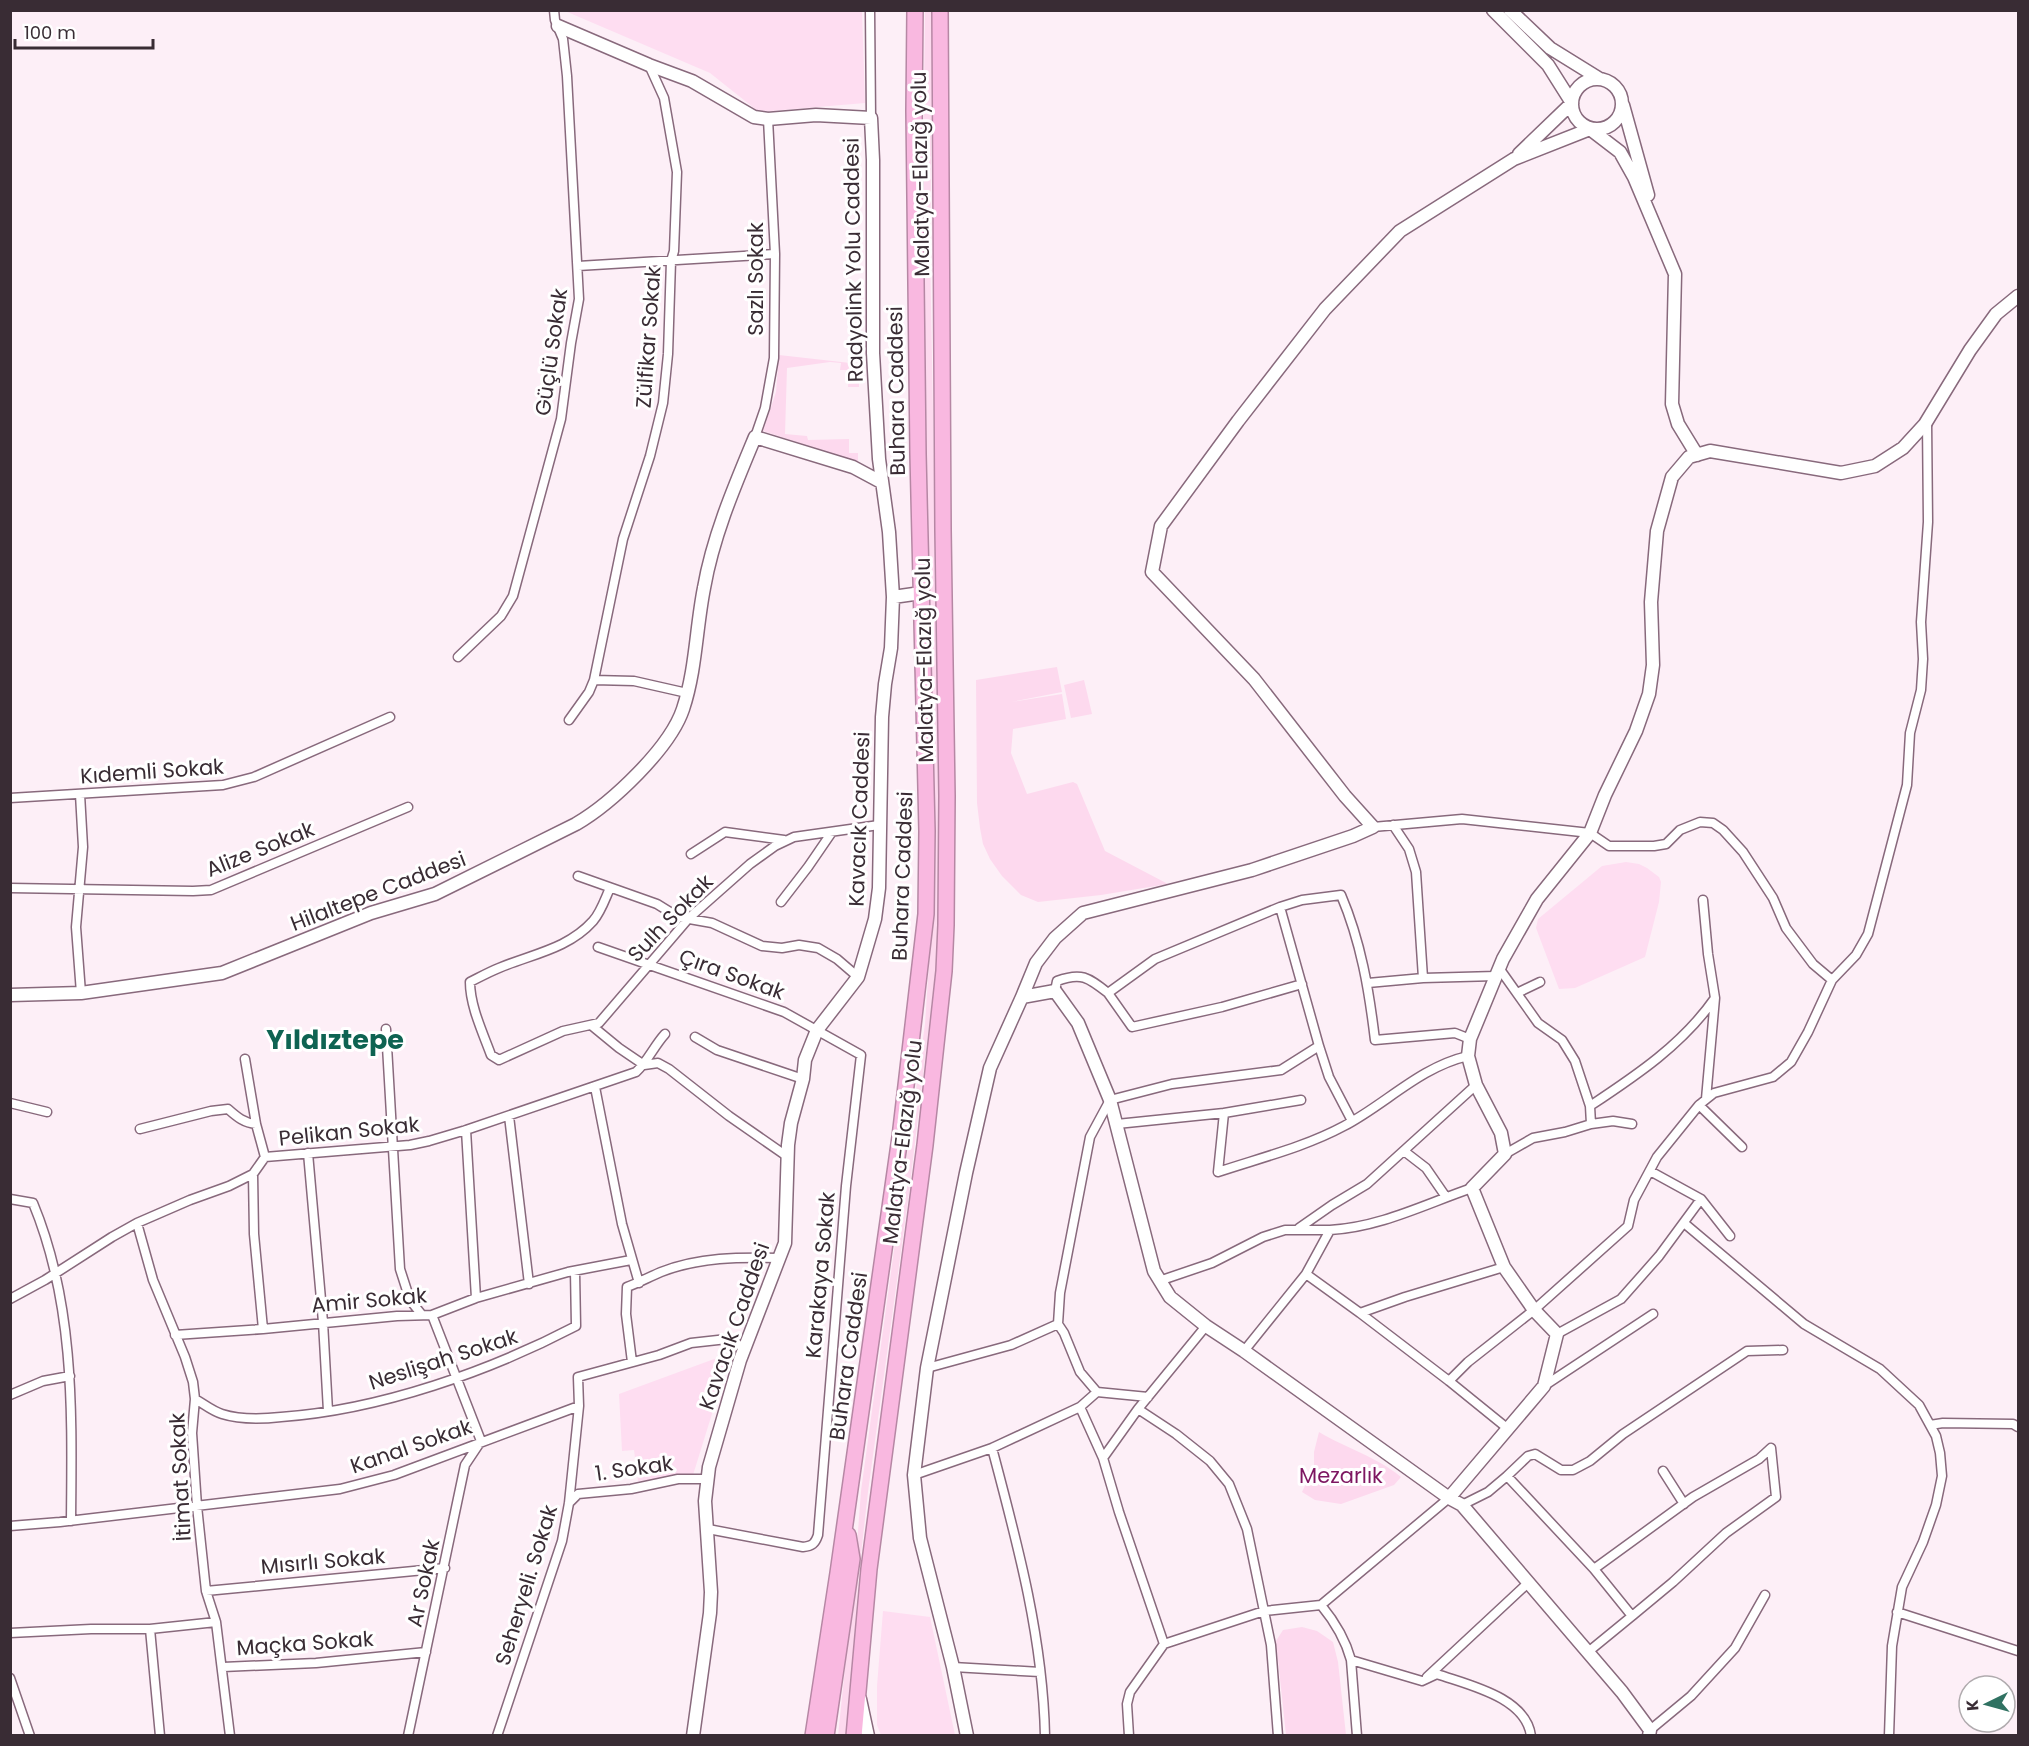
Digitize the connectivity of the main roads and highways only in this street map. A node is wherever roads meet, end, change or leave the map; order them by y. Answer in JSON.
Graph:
{"nodes":[{"id":1,"x":915,"y":10,"type":"edge"},
{"id":2,"x":940,"y":10,"type":"edge"},
{"id":3,"x":846,"y":1520,"type":"junction"},
{"id":4,"x":813,"y":1736,"type":"edge"},
{"id":5,"x":826,"y":1736,"type":"edge"},
{"id":6,"x":854,"y":1736,"type":"edge"}],
"edges":[{"from":1,"to":3,"type":"highway","name":"Buhara Caddesi"},
{"from":2,"to":6,"type":"highway","name":"Malatya-Elazığ yolu"},
{"from":3,"to":4,"type":"highway","name":"Buhara Caddesi"},
{"from":3,"to":5,"type":"highway"}]}
